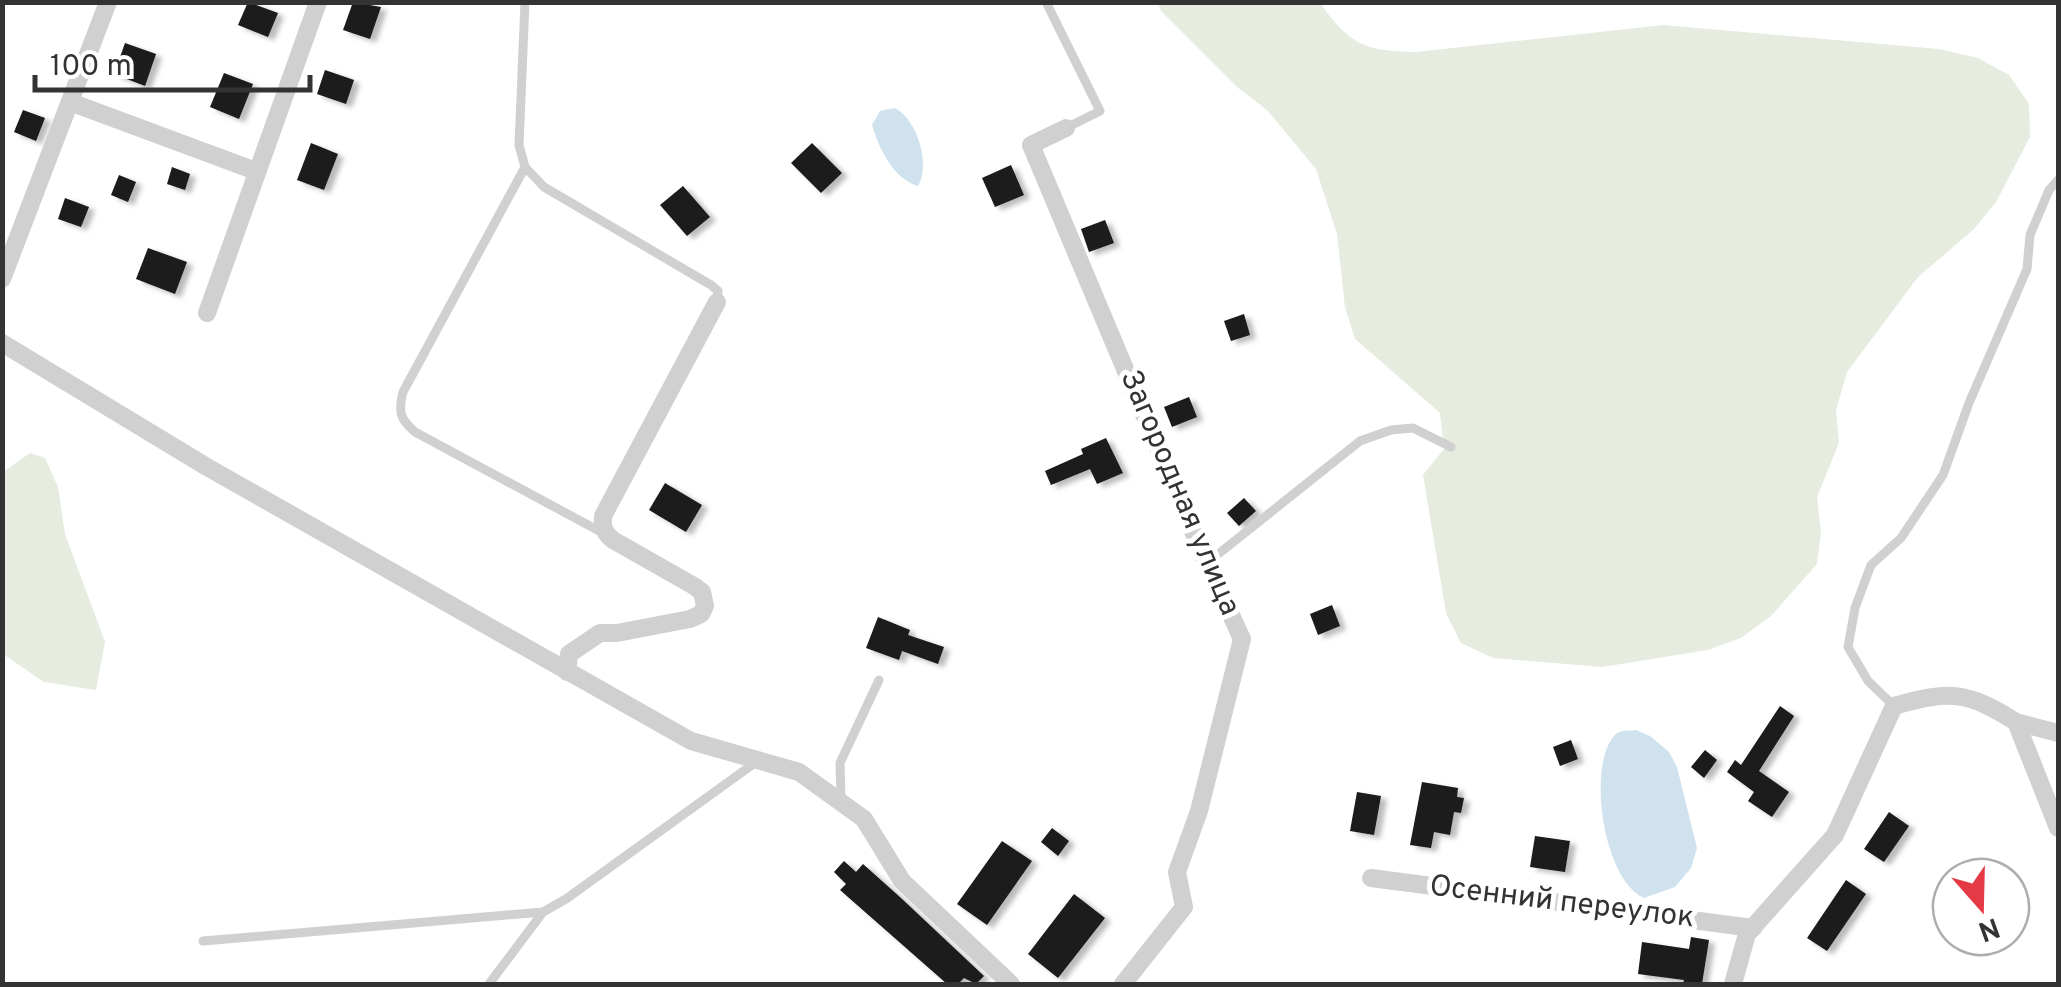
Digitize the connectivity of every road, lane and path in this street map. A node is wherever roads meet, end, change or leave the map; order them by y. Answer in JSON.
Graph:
{"nodes":[{"id":1,"x":108,"y":2,"type":"edge"},
{"id":2,"x":318,"y":2,"type":"edge"},
{"id":3,"x":525,"y":2,"type":"edge"},
{"id":4,"x":1046,"y":2,"type":"edge"},
{"id":5,"x":70,"y":102,"type":"junction"},
{"id":6,"x":1066,"y":128,"type":"joint"},
{"id":7,"x":525,"y":167,"type":"junction"},
{"id":8,"x":256,"y":170,"type":"junction"},
{"id":9,"x":2058,"y":180,"type":"edge"},
{"id":10,"x":2,"y":280,"type":"edge"},
{"id":11,"x":717,"y":302,"type":"joint"},
{"id":12,"x":207,"y":313,"type":"dead end"},
{"id":13,"x":2,"y":343,"type":"edge"},
{"id":14,"x":1451,"y":447,"type":"dead end"},
{"id":15,"x":606,"y":534,"type":"junction"},
{"id":16,"x":1207,"y":563,"type":"junction"},
{"id":17,"x":567,"y":672,"type":"junction"},
{"id":18,"x":878,"y":680,"type":"dead end"},
{"id":19,"x":1894,"y":706,"type":"junction"},
{"id":20,"x":2016,"y":722,"type":"junction"},
{"id":21,"x":2058,"y":733,"type":"edge"},
{"id":22,"x":758,"y":760,"type":"junction"},
{"id":23,"x":842,"y":803,"type":"junction"},
{"id":24,"x":2058,"y":828,"type":"edge"},
{"id":25,"x":1371,"y":878,"type":"dead end"},
{"id":26,"x":542,"y":912,"type":"junction"},
{"id":27,"x":1753,"y":928,"type":"junction"},
{"id":28,"x":203,"y":941,"type":"dead end"},
{"id":29,"x":492,"y":983,"type":"edge"},
{"id":30,"x":1010,"y":984,"type":"edge"},
{"id":31,"x":1123,"y":984,"type":"edge"},
{"id":32,"x":1732,"y":984,"type":"edge"}],
"edges":[{"from":1,"to":5,"type":"street"},
{"from":2,"to":8,"type":"street"},
{"from":3,"to":7,"type":"lane"},
{"from":4,"to":6,"type":"lane"},
{"from":5,"to":8,"type":"street"},
{"from":5,"to":10,"type":"street"},
{"from":6,"to":16,"type":"street","name":"Загородная улица"},
{"from":7,"to":11,"type":"lane"},
{"from":7,"to":15,"type":"lane"},
{"from":8,"to":12,"type":"street"},
{"from":9,"to":19,"type":"lane"},
{"from":11,"to":15,"type":"street"},
{"from":13,"to":17,"type":"street"},
{"from":14,"to":16,"type":"lane"},
{"from":15,"to":17,"type":"street"},
{"from":16,"to":31,"type":"street","name":"Загородная улица"},
{"from":17,"to":22,"type":"street"},
{"from":18,"to":23,"type":"lane"},
{"from":19,"to":20,"type":"street"},
{"from":19,"to":27,"type":"street"},
{"from":20,"to":21,"type":"street"},
{"from":20,"to":24,"type":"street"},
{"from":22,"to":23,"type":"street"},
{"from":22,"to":26,"type":"lane"},
{"from":23,"to":30,"type":"street"},
{"from":25,"to":27,"type":"street","name":"Осенний переулок"},
{"from":26,"to":28,"type":"lane"},
{"from":26,"to":29,"type":"lane"},
{"from":27,"to":32,"type":"street"}]}
